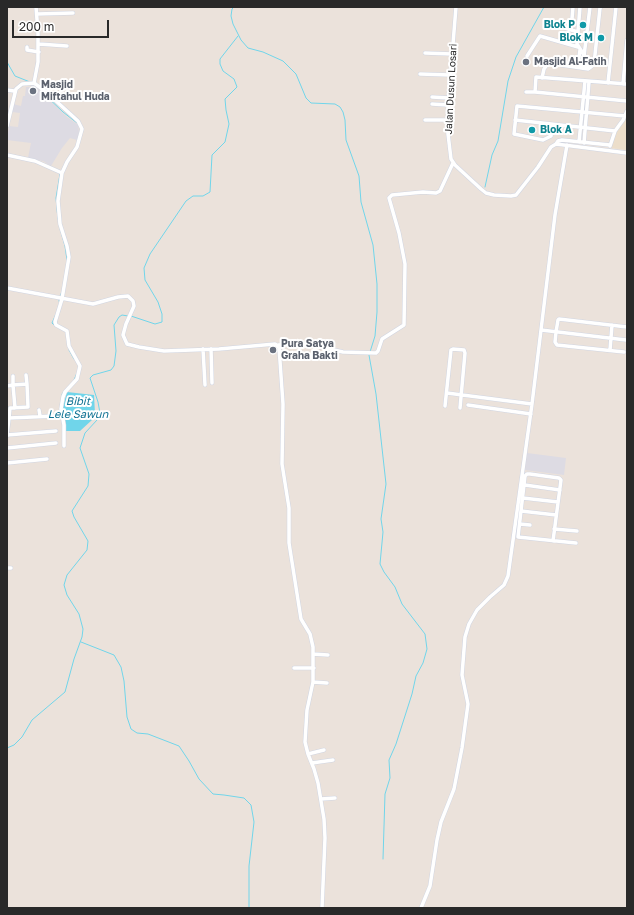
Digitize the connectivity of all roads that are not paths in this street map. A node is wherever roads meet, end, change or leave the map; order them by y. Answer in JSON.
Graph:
{"nodes":[{"id":1,"x":36,"y":7,"type":"edge"},
{"id":2,"x":456,"y":7,"type":"edge"},
{"id":3,"x":573,"y":7,"type":"edge"},
{"id":4,"x":580,"y":7,"type":"edge"},
{"id":5,"x":590,"y":7,"type":"edge"},
{"id":6,"x":601,"y":7,"type":"edge"},
{"id":7,"x":616,"y":7,"type":"edge"},
{"id":8,"x":37,"y":14,"type":"junction"},
{"id":9,"x":74,"y":14,"type":"dead end"},
{"id":10,"x":555,"y":25,"type":"dead end"},
{"id":11,"x":571,"y":30,"type":"junction"},
{"id":12,"x":578,"y":32,"type":"junction"},
{"id":13,"x":627,"y":40,"type":"edge"},
{"id":14,"x":39,"y":44,"type":"junction"},
{"id":15,"x":67,"y":46,"type":"dead end"},
{"id":16,"x":579,"y":48,"type":"junction"},
{"id":17,"x":22,"y":51,"type":"dead end"},
{"id":18,"x":39,"y":52,"type":"junction"},
{"id":19,"x":425,"y":53,"type":"dead end"},
{"id":20,"x":452,"y":54,"type":"junction"},
{"id":21,"x":580,"y":55,"type":"junction"},
{"id":22,"x":527,"y":56,"type":"dead end"},
{"id":23,"x":584,"y":56,"type":"junction"},
{"id":24,"x":548,"y":63,"type":"junction"},
{"id":25,"x":578,"y":65,"type":"junction"},
{"id":26,"x":591,"y":66,"type":"junction"},
{"id":27,"x":420,"y":74,"type":"dead end"},
{"id":28,"x":450,"y":75,"type":"junction"},
{"id":29,"x":542,"y":78,"type":"junction"},
{"id":30,"x":587,"y":81,"type":"junction"},
{"id":31,"x":34,"y":83,"type":"junction"},
{"id":32,"x":608,"y":83,"type":"junction"},
{"id":33,"x":625,"y":84,"type":"edge"},
{"id":34,"x":7,"y":90,"type":"edge"},
{"id":35,"x":14,"y":91,"type":"junction"},
{"id":36,"x":526,"y":92,"type":"dead end"},
{"id":37,"x":535,"y":92,"type":"junction"},
{"id":38,"x":586,"y":97,"type":"junction"},
{"id":39,"x":432,"y":98,"type":"dead end"},
{"id":40,"x":449,"y":98,"type":"junction"},
{"id":41,"x":7,"y":99,"type":"edge"},
{"id":42,"x":12,"y":100,"type":"junction"},
{"id":43,"x":627,"y":101,"type":"edge"},
{"id":44,"x":432,"y":104,"type":"dead end"},
{"id":45,"x":448,"y":105,"type":"junction"},
{"id":46,"x":9,"y":108,"type":"edge"},
{"id":47,"x":584,"y":112,"type":"junction"},
{"id":48,"x":626,"y":113,"type":"edge"},
{"id":49,"x":425,"y":120,"type":"dead end"},
{"id":50,"x":448,"y":120,"type":"junction"},
{"id":51,"x":516,"y":120,"type":"junction"},
{"id":52,"x":552,"y":125,"type":"junction"},
{"id":53,"x":7,"y":126,"type":"edge"},
{"id":54,"x":583,"y":127,"type":"junction"},
{"id":55,"x":615,"y":130,"type":"junction"},
{"id":56,"x":582,"y":142,"type":"junction"},
{"id":57,"x":556,"y":144,"type":"junction"},
{"id":58,"x":566,"y":145,"type":"junction"},
{"id":59,"x":610,"y":145,"type":"junction"},
{"id":60,"x":609,"y":150,"type":"junction"},
{"id":61,"x":627,"y":153,"type":"edge"},
{"id":62,"x":7,"y":155,"type":"edge"},
{"id":63,"x":453,"y":163,"type":"junction"},
{"id":64,"x":62,"y":173,"type":"junction"},
{"id":65,"x":7,"y":288,"type":"edge"},
{"id":66,"x":61,"y":298,"type":"junction"},
{"id":67,"x":612,"y":325,"type":"junction"},
{"id":68,"x":627,"y":327,"type":"edge"},
{"id":69,"x":541,"y":330,"type":"junction"},
{"id":70,"x":556,"y":332,"type":"junction"},
{"id":71,"x":611,"y":338,"type":"junction"},
{"id":72,"x":626,"y":340,"type":"dead end"},
{"id":73,"x":278,"y":345,"type":"junction"},
{"id":74,"x":203,"y":349,"type":"junction"},
{"id":75,"x":211,"y":349,"type":"junction"},
{"id":76,"x":610,"y":350,"type":"junction"},
{"id":77,"x":624,"y":352,"type":"dead end"},
{"id":78,"x":26,"y":375,"type":"dead end"},
{"id":79,"x":13,"y":376,"type":"dead end"},
{"id":80,"x":212,"y":382,"type":"dead end"},
{"id":81,"x":27,"y":384,"type":"junction"},
{"id":82,"x":13,"y":385,"type":"junction"},
{"id":83,"x":205,"y":385,"type":"dead end"},
{"id":84,"x":7,"y":386,"type":"edge"},
{"id":85,"x":447,"y":393,"type":"junction"},
{"id":86,"x":461,"y":395,"type":"junction"},
{"id":87,"x":532,"y":404,"type":"junction"},
{"id":88,"x":468,"y":405,"type":"dead end"},
{"id":89,"x":445,"y":406,"type":"dead end"},
{"id":90,"x":15,"y":408,"type":"junction"},
{"id":91,"x":460,"y":408,"type":"dead end"},
{"id":92,"x":39,"y":410,"type":"dead end"},
{"id":93,"x":531,"y":414,"type":"junction"},
{"id":94,"x":40,"y":416,"type":"junction"},
{"id":95,"x":56,"y":416,"type":"dead end"},
{"id":96,"x":9,"y":418,"type":"junction"},
{"id":97,"x":56,"y":431,"type":"dead end"},
{"id":98,"x":7,"y":436,"type":"edge"},
{"id":99,"x":56,"y":443,"type":"dead end"},
{"id":100,"x":64,"y":446,"type":"dead end"},
{"id":101,"x":7,"y":448,"type":"edge"},
{"id":102,"x":47,"y":459,"type":"dead end"},
{"id":103,"x":7,"y":463,"type":"edge"},
{"id":104,"x":524,"y":485,"type":"junction"},
{"id":105,"x":560,"y":490,"type":"junction"},
{"id":106,"x":523,"y":498,"type":"junction"},
{"id":107,"x":558,"y":502,"type":"junction"},
{"id":108,"x":521,"y":511,"type":"junction"},
{"id":109,"x":556,"y":515,"type":"junction"},
{"id":110,"x":520,"y":524,"type":"junction"},
{"id":111,"x":530,"y":525,"type":"dead end"},
{"id":112,"x":554,"y":529,"type":"junction"},
{"id":113,"x":577,"y":531,"type":"dead end"},
{"id":114,"x":517,"y":537,"type":"junction"},
{"id":115,"x":553,"y":541,"type":"junction"},
{"id":116,"x":576,"y":543,"type":"dead end"},
{"id":117,"x":313,"y":654,"type":"junction"},
{"id":118,"x":328,"y":655,"type":"dead end"},
{"id":119,"x":294,"y":668,"type":"dead end"},
{"id":120,"x":314,"y":668,"type":"junction"},
{"id":121,"x":313,"y":682,"type":"junction"},
{"id":122,"x":327,"y":683,"type":"dead end"},
{"id":123,"x":324,"y":750,"type":"dead end"},
{"id":124,"x":308,"y":754,"type":"junction"},
{"id":125,"x":332,"y":760,"type":"dead end"},
{"id":126,"x":312,"y":763,"type":"junction"},
{"id":127,"x":335,"y":798,"type":"dead end"},
{"id":128,"x":321,"y":799,"type":"junction"},
{"id":129,"x":322,"y":908,"type":"edge"},
{"id":130,"x":421,"y":908,"type":"edge"}],
"edges":[{"from":1,"to":8,"type":"street"},
{"from":2,"to":20,"type":"street","name":"Jalan Dusun Losari"},
{"from":3,"to":11,"type":"street"},
{"from":4,"to":12,"type":"street"},
{"from":5,"to":23,"type":"street"},
{"from":6,"to":26,"type":"street"},
{"from":7,"to":32,"type":"street"},
{"from":8,"to":9,"type":"street"},
{"from":8,"to":14,"type":"street"},
{"from":10,"to":11,"type":"street"},
{"from":11,"to":12,"type":"street"},
{"from":12,"to":16,"type":"street"},
{"from":13,"to":33,"type":"street"},
{"from":14,"to":15,"type":"street"},
{"from":14,"to":18,"type":"street"},
{"from":16,"to":21,"type":"street"},
{"from":16,"to":22,"type":"street"},
{"from":16,"to":23,"type":"street"},
{"from":17,"to":18,"type":"street"},
{"from":18,"to":31,"type":"street"},
{"from":19,"to":20,"type":"street"},
{"from":20,"to":28,"type":"street","name":"Jalan Dusun Losari"},
{"from":21,"to":23,"type":"street"},
{"from":21,"to":25,"type":"street"},
{"from":23,"to":26,"type":"street"},
{"from":24,"to":25,"type":"street"},
{"from":24,"to":26,"type":"street"},
{"from":24,"to":29,"type":"street"},
{"from":25,"to":26,"type":"street"},
{"from":27,"to":28,"type":"street"},
{"from":28,"to":40,"type":"street","name":"Jalan Dusun Losari"},
{"from":29,"to":30,"type":"street"},
{"from":29,"to":37,"type":"street"},
{"from":30,"to":32,"type":"street"},
{"from":30,"to":38,"type":"street"},
{"from":31,"to":35,"type":"street"},
{"from":31,"to":64,"type":"street"},
{"from":32,"to":33,"type":"street"},
{"from":34,"to":35,"type":"street"},
{"from":35,"to":42,"type":"street"},
{"from":36,"to":37,"type":"street"},
{"from":37,"to":38,"type":"street"},
{"from":38,"to":43,"type":"street"},
{"from":38,"to":47,"type":"street"},
{"from":39,"to":40,"type":"street"},
{"from":40,"to":45,"type":"street","name":"Jalan Dusun Losari"},
{"from":41,"to":42,"type":"street"},
{"from":42,"to":46,"type":"street"},
{"from":44,"to":45,"type":"street"},
{"from":45,"to":50,"type":"street","name":"Jalan Dusun Losari"},
{"from":46,"to":53,"type":"street"},
{"from":47,"to":48,"type":"street"},
{"from":47,"to":51,"type":"street"},
{"from":47,"to":54,"type":"street"},
{"from":48,"to":55,"type":"street"},
{"from":49,"to":50,"type":"street"},
{"from":50,"to":63,"type":"street","name":"Jalan Dusun Losari"},
{"from":51,"to":52,"type":"street"},
{"from":51,"to":52,"type":"street"},
{"from":52,"to":54,"type":"street"},
{"from":54,"to":55,"type":"street"},
{"from":54,"to":56,"type":"street"},
{"from":55,"to":59,"type":"street"},
{"from":56,"to":57,"type":"street"},
{"from":56,"to":59,"type":"street"},
{"from":57,"to":58,"type":"street"},
{"from":57,"to":63,"type":"street"},
{"from":58,"to":60,"type":"street"},
{"from":58,"to":69,"type":"street"},
{"from":59,"to":60,"type":"street"},
{"from":60,"to":61,"type":"street"},
{"from":62,"to":64,"type":"street"},
{"from":63,"to":73,"type":"street"},
{"from":64,"to":66,"type":"street"},
{"from":65,"to":66,"type":"street"},
{"from":66,"to":74,"type":"street"},
{"from":66,"to":100,"type":"street"},
{"from":67,"to":68,"type":"street"},
{"from":67,"to":70,"type":"street"},
{"from":67,"to":71,"type":"street"},
{"from":69,"to":70,"type":"street"},
{"from":69,"to":87,"type":"street"},
{"from":70,"to":71,"type":"street"},
{"from":70,"to":76,"type":"street"},
{"from":71,"to":72,"type":"street"},
{"from":71,"to":76,"type":"street"},
{"from":73,"to":75,"type":"street"},
{"from":73,"to":117,"type":"street"},
{"from":74,"to":75,"type":"street"},
{"from":74,"to":83,"type":"street"},
{"from":75,"to":80,"type":"street"},
{"from":76,"to":77,"type":"street"},
{"from":78,"to":81,"type":"street"},
{"from":79,"to":82,"type":"street"},
{"from":81,"to":82,"type":"street"},
{"from":81,"to":90,"type":"street"},
{"from":82,"to":84,"type":"street"},
{"from":82,"to":90,"type":"street"},
{"from":85,"to":86,"type":"street"},
{"from":85,"to":86,"type":"street"},
{"from":85,"to":89,"type":"street"},
{"from":86,"to":87,"type":"street"},
{"from":86,"to":91,"type":"street"},
{"from":87,"to":93,"type":"street"},
{"from":88,"to":93,"type":"street"},
{"from":90,"to":96,"type":"street"},
{"from":92,"to":94,"type":"street"},
{"from":93,"to":114,"type":"street"},
{"from":94,"to":95,"type":"street"},
{"from":94,"to":96,"type":"street"},
{"from":96,"to":98,"type":"street"},
{"from":97,"to":98,"type":"street"},
{"from":99,"to":101,"type":"street"},
{"from":102,"to":103,"type":"street"},
{"from":104,"to":105,"type":"street"},
{"from":104,"to":105,"type":"street"},
{"from":104,"to":106,"type":"street"},
{"from":105,"to":107,"type":"street"},
{"from":106,"to":107,"type":"street"},
{"from":106,"to":108,"type":"street"},
{"from":107,"to":109,"type":"street"},
{"from":108,"to":109,"type":"street"},
{"from":108,"to":110,"type":"street"},
{"from":109,"to":112,"type":"street"},
{"from":110,"to":111,"type":"street"},
{"from":110,"to":114,"type":"street"},
{"from":112,"to":113,"type":"street"},
{"from":112,"to":115,"type":"street"},
{"from":114,"to":115,"type":"street"},
{"from":114,"to":130,"type":"street"},
{"from":115,"to":116,"type":"street"},
{"from":117,"to":118,"type":"street"},
{"from":117,"to":120,"type":"street"},
{"from":119,"to":120,"type":"street"},
{"from":120,"to":121,"type":"street"},
{"from":121,"to":122,"type":"street"},
{"from":121,"to":124,"type":"street"},
{"from":123,"to":124,"type":"street"},
{"from":124,"to":126,"type":"street"},
{"from":125,"to":126,"type":"street"},
{"from":126,"to":128,"type":"street"},
{"from":127,"to":128,"type":"street"},
{"from":128,"to":129,"type":"street"}]}
